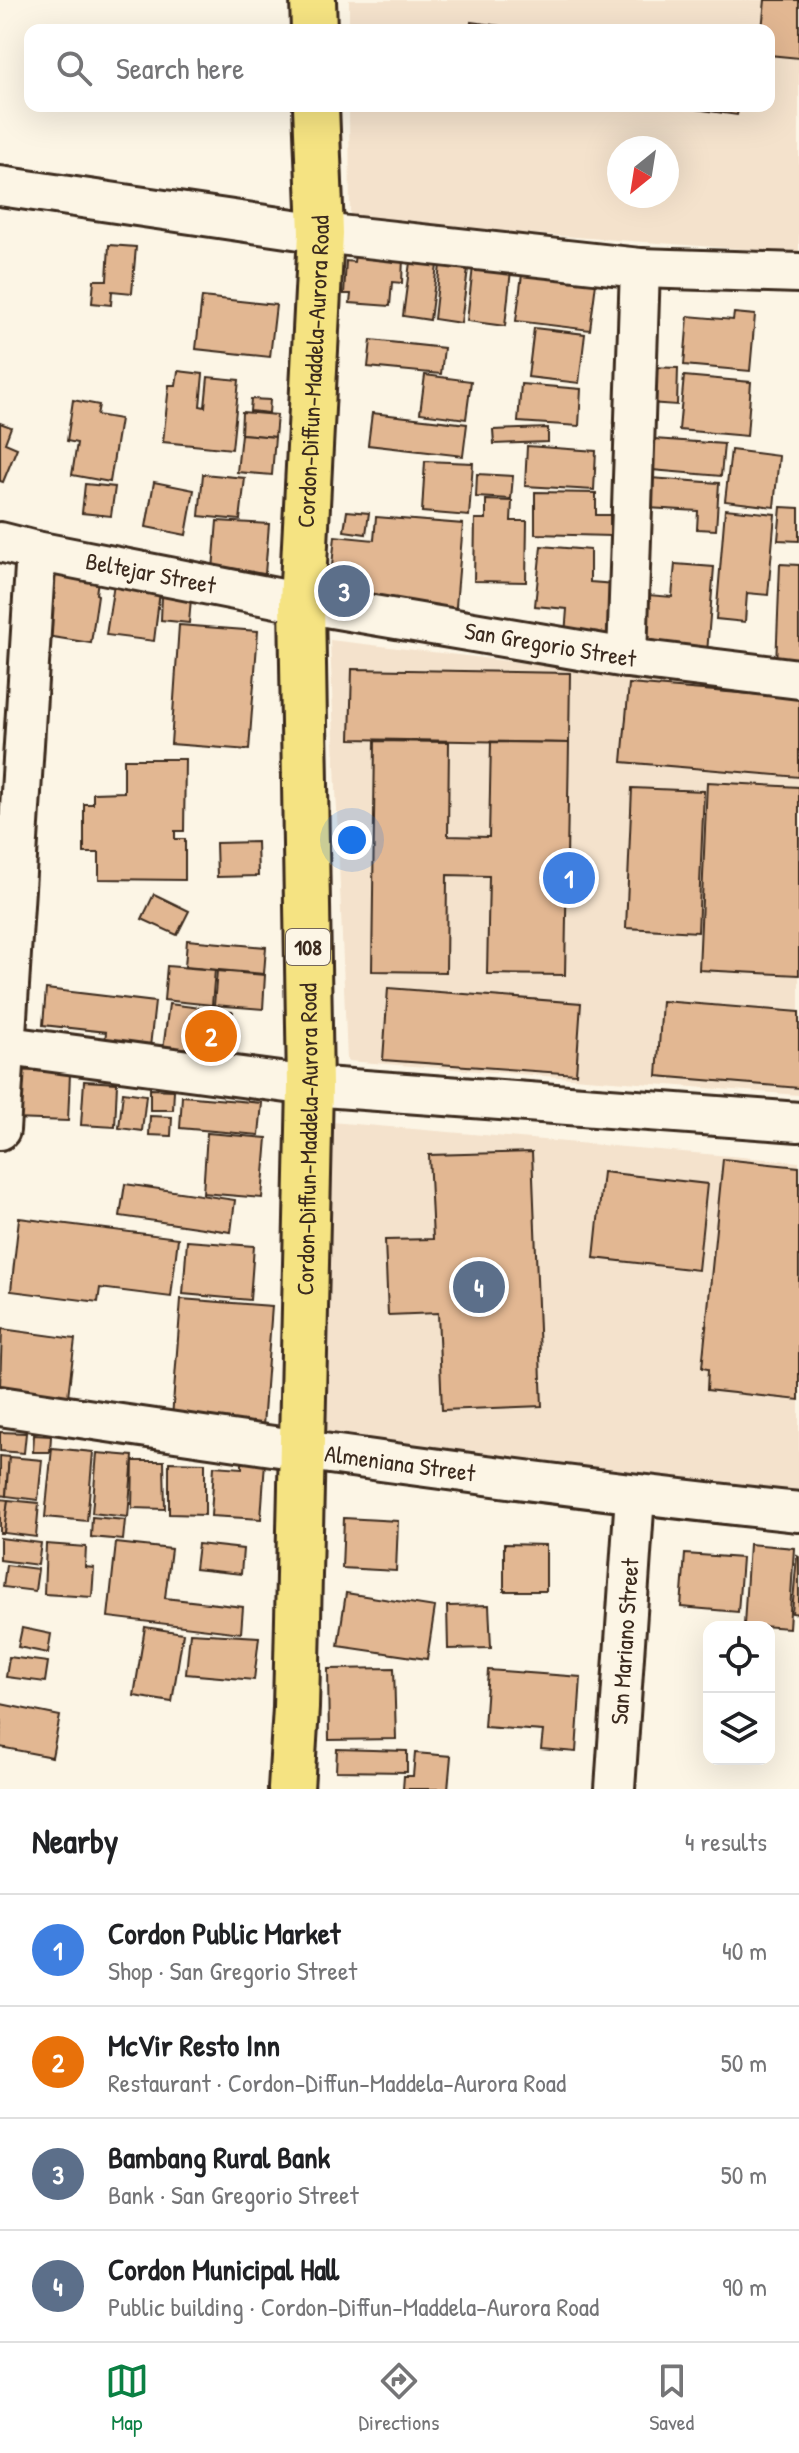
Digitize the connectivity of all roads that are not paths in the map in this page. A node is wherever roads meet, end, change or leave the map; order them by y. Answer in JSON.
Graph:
{"nodes":[{"id":1,"x":313,"y":0,"type":"edge"},
{"id":2,"x":314,"y":24,"type":"edge"},
{"id":3,"x":316,"y":112,"type":"edge"},
{"id":4,"x":0,"y":186,"type":"edge"},
{"id":5,"x":321,"y":233,"type":"junction"},
{"id":6,"x":640,"y":268,"type":"junction"},
{"id":7,"x":799,"y":273,"type":"edge"},
{"id":8,"x":18,"y":546,"type":"edge"},
{"id":9,"x":302,"y":603,"type":"junction"},
{"id":10,"x":627,"y":658,"type":"junction"},
{"id":11,"x":799,"y":679,"type":"edge"},
{"id":12,"x":2,"y":1045,"type":"edge"},
{"id":13,"x":310,"y":1086,"type":"junction"},
{"id":14,"x":799,"y":1122,"type":"edge"},
{"id":15,"x":0,"y":1130,"type":"edge"},
{"id":16,"x":0,"y":1406,"type":"edge"},
{"id":17,"x":302,"y":1451,"type":"junction"},
{"id":18,"x":635,"y":1495,"type":"junction"},
{"id":19,"x":799,"y":1512,"type":"edge"},
{"id":20,"x":291,"y":1789,"type":"edge"},
{"id":21,"x":615,"y":1789,"type":"edge"}],
"edges":[{"from":1,"to":2,"type":"main road"},
{"from":3,"to":5,"type":"main road","name":"Cordon-Diffun-Maddela-Aurora Road","number":"108"},
{"from":4,"to":5,"type":"street"},
{"from":5,"to":6,"type":"street"},
{"from":5,"to":9,"type":"main road","name":"Cordon-Diffun-Maddela-Aurora Road","number":"108"},
{"from":6,"to":7,"type":"street"},
{"from":6,"to":10,"type":"street"},
{"from":8,"to":9,"type":"street","name":"Beltejar Street"},
{"from":8,"to":12,"type":"street"},
{"from":9,"to":10,"type":"street","name":"San Gregorio Street"},
{"from":9,"to":13,"type":"main road","name":"Cordon-Diffun-Maddela-Aurora Road","number":"108"},
{"from":10,"to":11,"type":"street","name":"San Gregorio Street"},
{"from":12,"to":13,"type":"street"},
{"from":12,"to":15,"type":"street"},
{"from":13,"to":14,"type":"street"},
{"from":13,"to":17,"type":"main road","name":"Cordon-Diffun-Maddela-Aurora Road","number":"108"},
{"from":16,"to":17,"type":"street","name":"Almeniana Street"},
{"from":17,"to":18,"type":"street","name":"Almeniana Street"},
{"from":17,"to":20,"type":"main road","name":"Cordon-Diffun-Maddela-Aurora Road","number":"108"},
{"from":18,"to":19,"type":"street","name":"Almeniana Street"},
{"from":18,"to":21,"type":"street","name":"San Mariano Street"}]}
